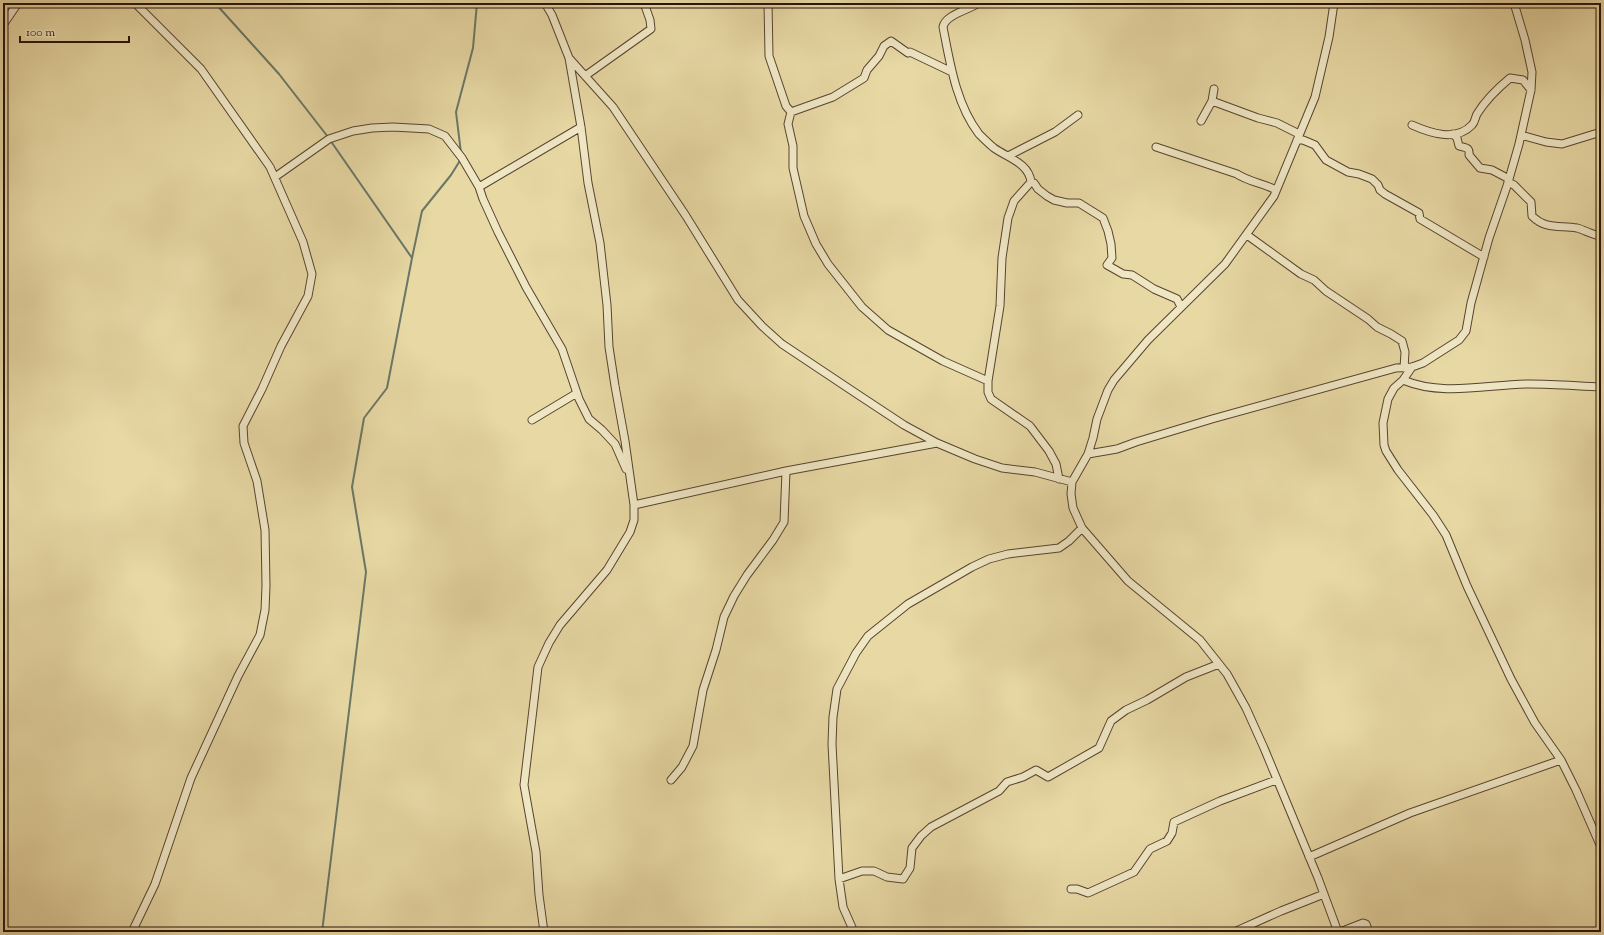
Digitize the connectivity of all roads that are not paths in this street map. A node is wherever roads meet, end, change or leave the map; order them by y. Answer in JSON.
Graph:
{"nodes":[{"id":1,"x":18,"y":3,"type":"edge"},
{"id":2,"x":135,"y":3,"type":"edge"},
{"id":3,"x":545,"y":3,"type":"edge"},
{"id":4,"x":644,"y":3,"type":"edge"},
{"id":5,"x":768,"y":3,"type":"edge"},
{"id":6,"x":979,"y":3,"type":"edge"},
{"id":7,"x":1334,"y":3,"type":"edge"},
{"id":8,"x":1514,"y":3,"type":"edge"},
{"id":9,"x":3,"y":25,"type":"edge"},
{"id":10,"x":569,"y":58,"type":"junction"},
{"id":11,"x":952,"y":72,"type":"junction"},
{"id":12,"x":585,"y":76,"type":"junction"},
{"id":13,"x":1214,"y":89,"type":"dead end"},
{"id":14,"x":1531,"y":90,"type":"junction"},
{"id":15,"x":1212,"y":101,"type":"junction"},
{"id":16,"x":791,"y":112,"type":"junction"},
{"id":17,"x":1078,"y":115,"type":"dead end"},
{"id":18,"x":1201,"y":121,"type":"dead end"},
{"id":19,"x":1412,"y":125,"type":"dead end"},
{"id":20,"x":581,"y":127,"type":"junction"},
{"id":21,"x":1601,"y":132,"type":"edge"},
{"id":22,"x":1453,"y":134,"type":"junction"},
{"id":23,"x":1521,"y":135,"type":"junction"},
{"id":24,"x":1298,"y":137,"type":"junction"},
{"id":25,"x":1156,"y":147,"type":"dead end"},
{"id":26,"x":1008,"y":156,"type":"junction"},
{"id":27,"x":275,"y":177,"type":"junction"},
{"id":28,"x":1508,"y":181,"type":"junction"},
{"id":29,"x":1030,"y":182,"type":"junction"},
{"id":30,"x":479,"y":187,"type":"junction"},
{"id":31,"x":1276,"y":190,"type":"junction"},
{"id":32,"x":1247,"y":235,"type":"junction"},
{"id":33,"x":1601,"y":236,"type":"edge"},
{"id":34,"x":1484,"y":257,"type":"junction"},
{"id":35,"x":1181,"y":307,"type":"junction"},
{"id":36,"x":1408,"y":368,"type":"junction"},
{"id":37,"x":1403,"y":380,"type":"junction"},
{"id":38,"x":988,"y":381,"type":"junction"},
{"id":39,"x":1601,"y":387,"type":"edge"},
{"id":40,"x":577,"y":393,"type":"junction"},
{"id":41,"x":532,"y":420,"type":"dead end"},
{"id":42,"x":936,"y":443,"type":"junction"},
{"id":43,"x":1088,"y":454,"type":"junction"},
{"id":44,"x":786,"y":471,"type":"junction"},
{"id":45,"x":1059,"y":478,"type":"junction"},
{"id":46,"x":1072,"y":482,"type":"junction"},
{"id":47,"x":634,"y":502,"type":"junction"},
{"id":48,"x":1082,"y":528,"type":"junction"},
{"id":49,"x":1219,"y":664,"type":"junction"},
{"id":50,"x":1561,"y":760,"type":"junction"},
{"id":51,"x":672,"y":780,"type":"dead end"},
{"id":52,"x":1276,"y":780,"type":"junction"},
{"id":53,"x":1601,"y":847,"type":"edge"},
{"id":54,"x":1309,"y":857,"type":"junction"},
{"id":55,"x":839,"y":879,"type":"junction"},
{"id":56,"x":1071,"y":889,"type":"dead end"},
{"id":57,"x":1324,"y":894,"type":"junction"},
{"id":58,"x":132,"y":932,"type":"edge"},
{"id":59,"x":544,"y":932,"type":"edge"},
{"id":60,"x":854,"y":932,"type":"edge"},
{"id":61,"x":1234,"y":932,"type":"edge"},
{"id":62,"x":1339,"y":932,"type":"edge"},
{"id":63,"x":1369,"y":932,"type":"edge"}],
"edges":[{"from":1,"to":9,"type":"street"},
{"from":2,"to":27,"type":"street"},
{"from":3,"to":10,"type":"street"},
{"from":4,"to":12,"type":"street"},
{"from":5,"to":16,"type":"street"},
{"from":6,"to":11,"type":"street"},
{"from":7,"to":24,"type":"street"},
{"from":8,"to":14,"type":"street"},
{"from":10,"to":12,"type":"street"},
{"from":10,"to":20,"type":"street"},
{"from":11,"to":16,"type":"street"},
{"from":11,"to":26,"type":"street"},
{"from":12,"to":42,"type":"street"},
{"from":13,"to":15,"type":"street"},
{"from":14,"to":22,"type":"street"},
{"from":14,"to":23,"type":"street"},
{"from":15,"to":18,"type":"street"},
{"from":15,"to":24,"type":"street"},
{"from":16,"to":38,"type":"street"},
{"from":17,"to":26,"type":"street"},
{"from":19,"to":22,"type":"street"},
{"from":20,"to":30,"type":"street"},
{"from":20,"to":47,"type":"street"},
{"from":21,"to":23,"type":"street"},
{"from":22,"to":28,"type":"street"},
{"from":23,"to":28,"type":"street"},
{"from":24,"to":31,"type":"street"},
{"from":24,"to":34,"type":"street"},
{"from":25,"to":31,"type":"street"},
{"from":26,"to":29,"type":"street"},
{"from":27,"to":30,"type":"street"},
{"from":27,"to":58,"type":"street"},
{"from":28,"to":33,"type":"street"},
{"from":28,"to":34,"type":"street"},
{"from":29,"to":35,"type":"street"},
{"from":29,"to":38,"type":"street"},
{"from":30,"to":40,"type":"street"},
{"from":31,"to":32,"type":"street"},
{"from":32,"to":35,"type":"street"},
{"from":32,"to":36,"type":"street"},
{"from":34,"to":36,"type":"street"},
{"from":35,"to":43,"type":"street"},
{"from":36,"to":37,"type":"street"},
{"from":36,"to":43,"type":"street"},
{"from":37,"to":39,"type":"street"},
{"from":37,"to":50,"type":"street"},
{"from":38,"to":45,"type":"street"},
{"from":40,"to":41,"type":"street"},
{"from":40,"to":47,"type":"street"},
{"from":42,"to":44,"type":"street"},
{"from":42,"to":45,"type":"street"},
{"from":43,"to":46,"type":"street"},
{"from":44,"to":47,"type":"street"},
{"from":44,"to":51,"type":"street"},
{"from":45,"to":46,"type":"street"},
{"from":46,"to":48,"type":"street"},
{"from":47,"to":59,"type":"street"},
{"from":48,"to":49,"type":"street"},
{"from":48,"to":55,"type":"street"},
{"from":49,"to":52,"type":"street"},
{"from":49,"to":55,"type":"street"},
{"from":50,"to":53,"type":"street"},
{"from":50,"to":54,"type":"street"},
{"from":52,"to":54,"type":"street"},
{"from":52,"to":56,"type":"street"},
{"from":54,"to":57,"type":"street"},
{"from":55,"to":60,"type":"street"},
{"from":57,"to":61,"type":"street"},
{"from":57,"to":62,"type":"street"},
{"from":62,"to":63,"type":"street"}]}
